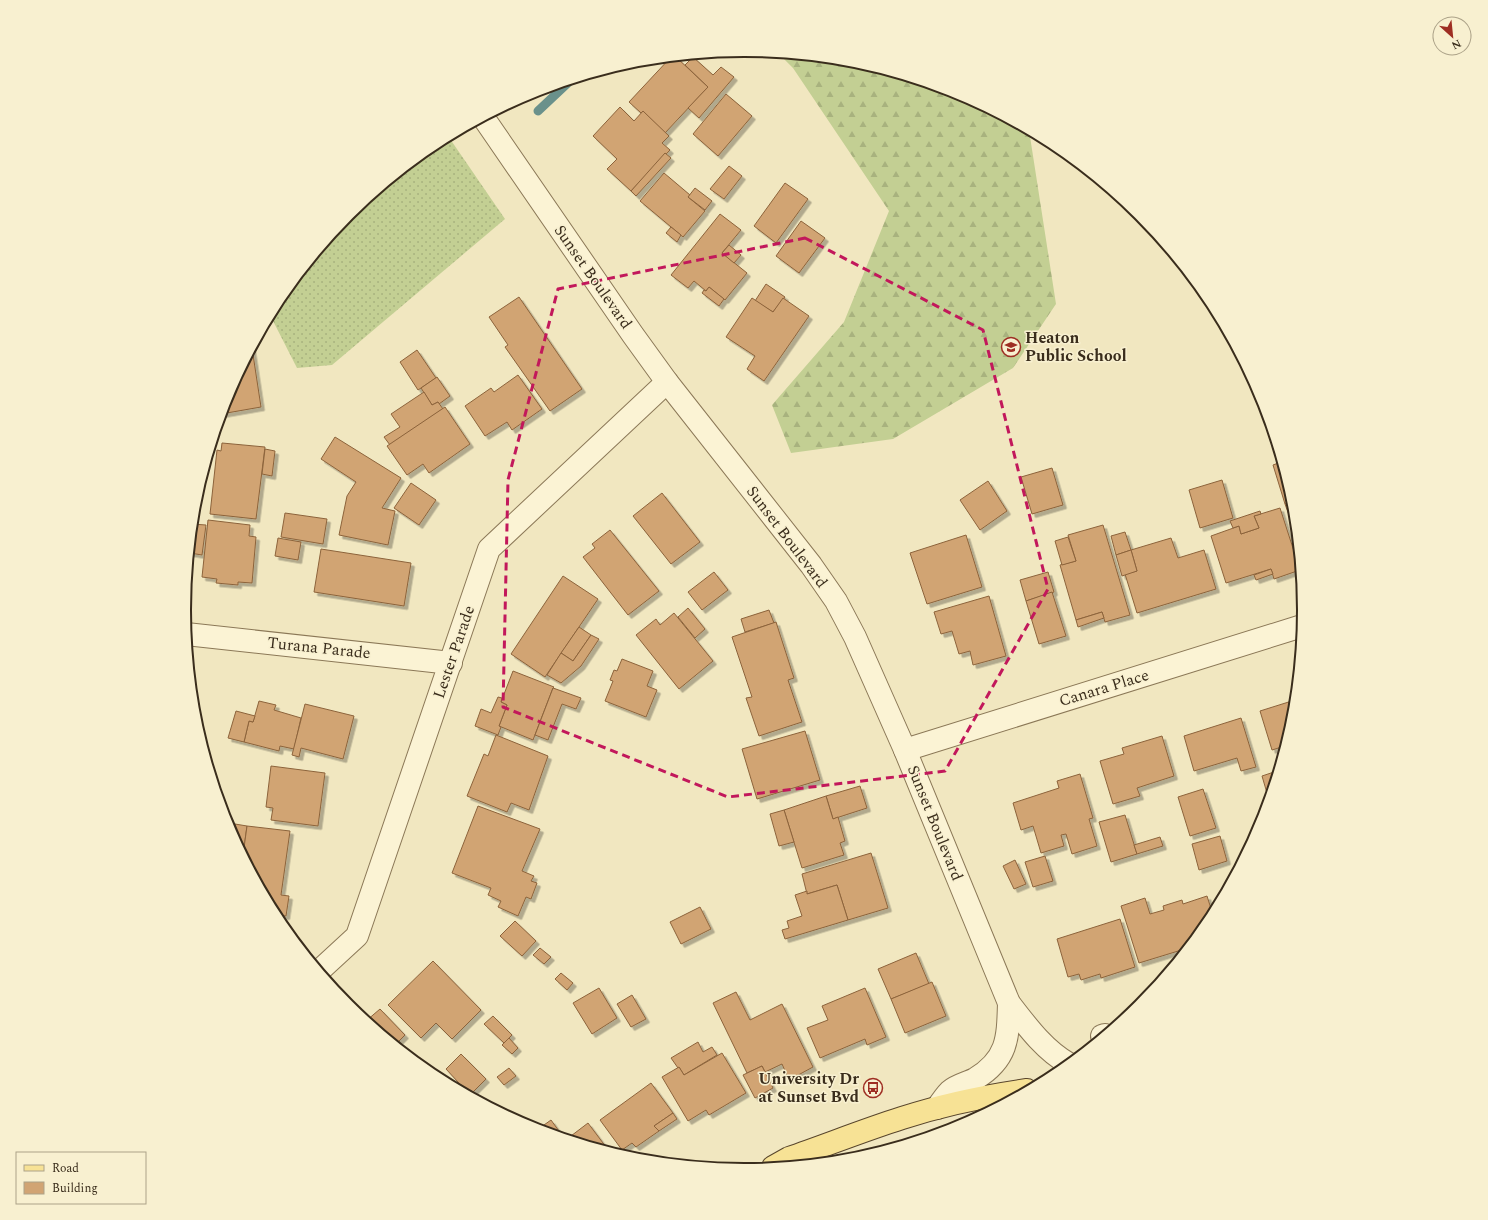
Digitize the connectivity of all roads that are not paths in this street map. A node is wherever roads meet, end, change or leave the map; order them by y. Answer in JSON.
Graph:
{"nodes":[{"id":1,"x":486,"y":121,"type":"edge"},
{"id":2,"x":667,"y":382,"type":"junction"},
{"id":3,"x":1297,"y":628,"type":"edge"},
{"id":4,"x":192,"y":635,"type":"edge"},
{"id":5,"x":451,"y":663,"type":"junction"},
{"id":6,"x":905,"y":750,"type":"junction"},
{"id":7,"x":322,"y":968,"type":"edge"},
{"id":8,"x":1009,"y":1003,"type":"junction"},
{"id":9,"x":1064,"y":1061,"type":"edge"},
{"id":10,"x":1014,"y":1093,"type":"edge"},
{"id":11,"x":937,"y":1108,"type":"junction"},
{"id":12,"x":782,"y":1162,"type":"edge"}],
"edges":[{"from":1,"to":2,"type":"street","name":"Sunset Boulevard"},
{"from":2,"to":5,"type":"street","name":"Lester Parade"},
{"from":2,"to":6,"type":"street","name":"Sunset Boulevard"},
{"from":3,"to":6,"type":"street","name":"Canara Place"},
{"from":4,"to":5,"type":"street","name":"Turana Parade"},
{"from":5,"to":7,"type":"street","name":"Lester Parade"},
{"from":6,"to":8,"type":"street","name":"Sunset Boulevard"},
{"from":8,"to":9,"type":"street","name":"Sunset Boulevard"},
{"from":8,"to":11,"type":"street","name":"Sunset Boulevard"},
{"from":10,"to":11,"type":"main road"},
{"from":11,"to":12,"type":"main road"}]}
